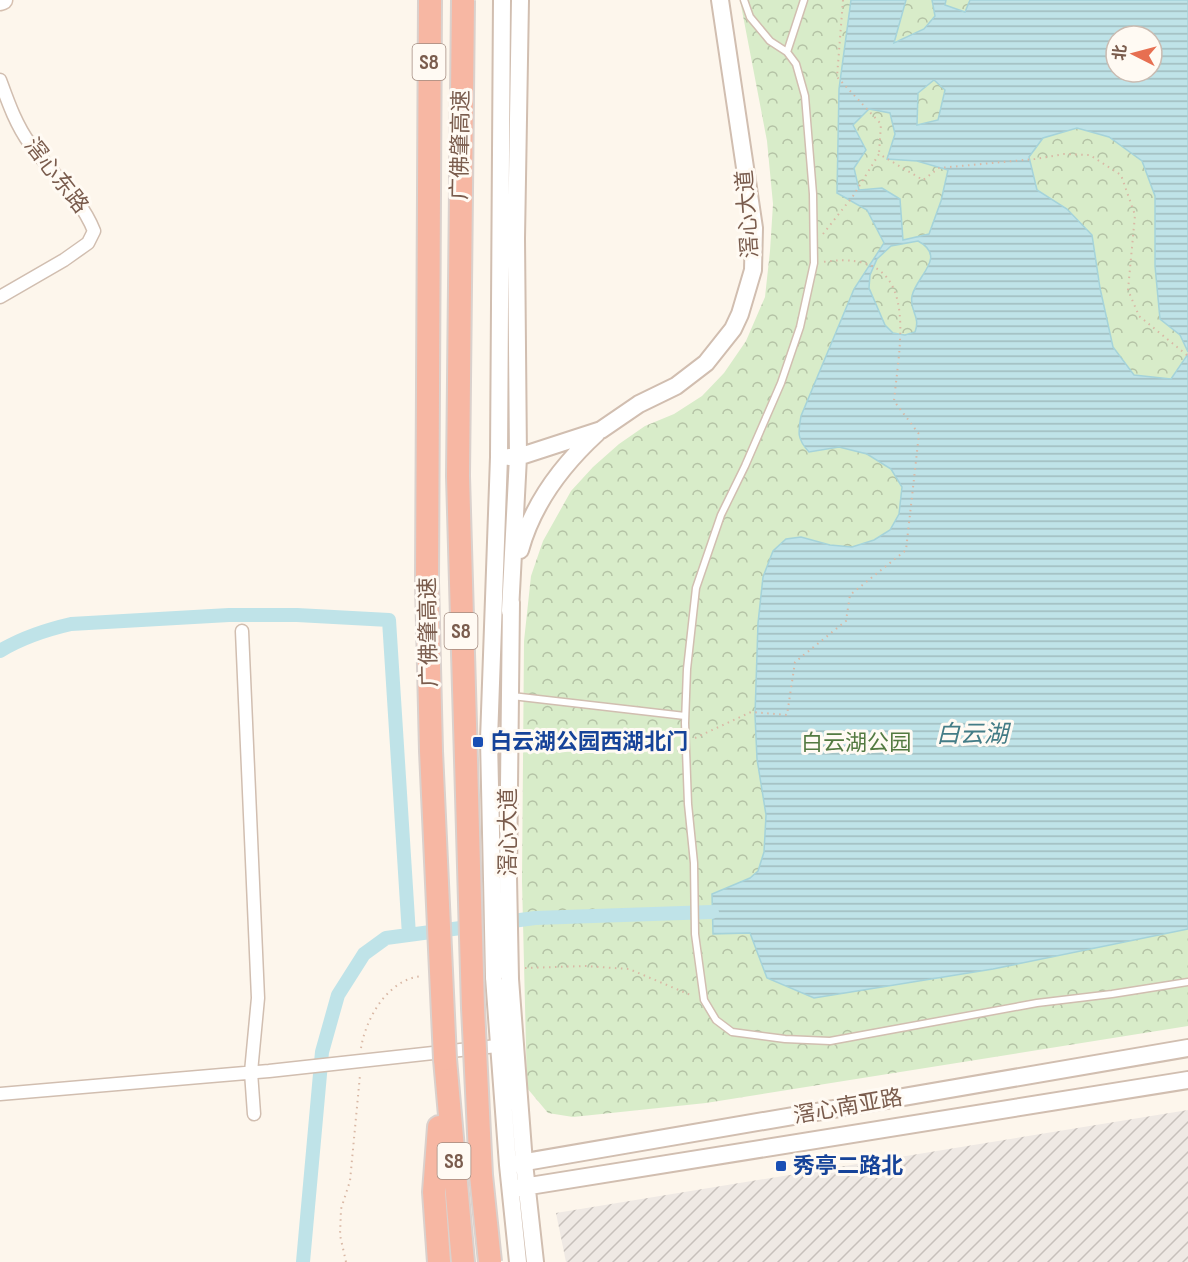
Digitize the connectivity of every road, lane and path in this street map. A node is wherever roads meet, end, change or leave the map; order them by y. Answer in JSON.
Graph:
{"nodes":[{"id":1,"x":430,"y":0,"type":"edge"},
{"id":2,"x":463,"y":0,"type":"edge"},
{"id":3,"x":502,"y":0,"type":"edge"},
{"id":4,"x":520,"y":0,"type":"edge"},
{"id":5,"x":720,"y":0,"type":"edge"},
{"id":6,"x":744,"y":0,"type":"edge"},
{"id":7,"x":804,"y":0,"type":"edge"},
{"id":8,"x":843,"y":0,"type":"edge"},
{"id":9,"x":787,"y":52,"type":"junction"},
{"id":10,"x":0,"y":80,"type":"edge"},
{"id":11,"x":879,"y":154,"type":"junction"},
{"id":12,"x":814,"y":246,"type":"junction"},
{"id":13,"x":814,"y":263,"type":"junction"},
{"id":14,"x":0,"y":297,"type":"edge"},
{"id":15,"x":1188,"y":356,"type":"edge"},
{"id":16,"x":601,"y":430,"type":"junction"},
{"id":17,"x":499,"y":457,"type":"junction"},
{"id":18,"x":518,"y":457,"type":"junction"},
{"id":19,"x":493,"y":611,"type":"junction"},
{"id":20,"x":510,"y":611,"type":"junction"},
{"id":21,"x":242,"y":631,"type":"dead end"},
{"id":22,"x":509,"y":695,"type":"junction"},
{"id":23,"x":685,"y":716,"type":"junction"},
{"id":24,"x":686,"y":743,"type":"junction"},
{"id":25,"x":500,"y":878,"type":"junction"},
{"id":26,"x":1188,"y":981,"type":"edge"},
{"id":27,"x":506,"y":1045,"type":"junction"},
{"id":28,"x":1188,"y":1048,"type":"edge"},
{"id":29,"x":445,"y":1059,"type":"junction"},
{"id":30,"x":251,"y":1072,"type":"junction"},
{"id":31,"x":1188,"y":1080,"type":"edge"},
{"id":32,"x":0,"y":1094,"type":"edge"},
{"id":33,"x":254,"y":1114,"type":"dead end"},
{"id":34,"x":516,"y":1164,"type":"junction"},
{"id":35,"x":519,"y":1188,"type":"junction"},
{"id":36,"x":439,"y":1262,"type":"edge"},
{"id":37,"x":462,"y":1262,"type":"edge"},
{"id":38,"x":490,"y":1262,"type":"edge"},
{"id":39,"x":518,"y":1262,"type":"edge"},
{"id":40,"x":535,"y":1262,"type":"edge"}],
"edges":[{"from":1,"to":29,"type":"highway","name":"广佛肇高速","number":"S8","bridge":true},
{"from":2,"to":38,"type":"highway","name":"广佛肇高速","number":"S8","bridge":true},
{"from":3,"to":17,"type":"street","name":"滘心大道"},
{"from":4,"to":18,"type":"street"},
{"from":5,"to":16,"type":"street","name":"滘心大道"},
{"from":6,"to":9,"type":"lane"},
{"from":7,"to":9,"type":"lane"},
{"from":8,"to":11,"type":"path"},
{"from":9,"to":12,"type":"lane"},
{"from":10,"to":14,"type":"street","name":"滘心东路"},
{"from":11,"to":12,"type":"path"},
{"from":11,"to":15,"type":"path"},
{"from":12,"to":13,"type":"lane"},
{"from":13,"to":23,"type":"lane"},
{"from":13,"to":24,"type":"path"},
{"from":16,"to":18,"type":"street","name":"滘心大道"},
{"from":16,"to":20,"type":"street","name":"滘心大道"},
{"from":17,"to":18,"type":"street","name":"滘心大道"},
{"from":17,"to":19,"type":"street","name":"滘心大道"},
{"from":18,"to":20,"type":"street"},
{"from":19,"to":20,"type":"lane"},
{"from":19,"to":25,"type":"street","name":"滘心大道"},
{"from":20,"to":22,"type":"street","name":"滘心大道"},
{"from":21,"to":30,"type":"street"},
{"from":22,"to":23,"type":"lane"},
{"from":22,"to":25,"type":"street","name":"滘心大道"},
{"from":23,"to":24,"type":"lane"},
{"from":24,"to":26,"type":"lane"},
{"from":25,"to":27,"type":"street","name":"滘心大道","bridge":true},
{"from":27,"to":30,"type":"street"},
{"from":27,"to":34,"type":"street","name":"滘心大道"},
{"from":28,"to":34,"type":"street","name":"滘心南亚路"},
{"from":29,"to":36,"type":"highway"},
{"from":29,"to":37,"type":"highway","name":"广佛肇高速","number":"S8"},
{"from":30,"to":32,"type":"street"},
{"from":30,"to":33,"type":"street"},
{"from":31,"to":35,"type":"street","name":"滘心南亚路"},
{"from":34,"to":35,"type":"street","name":"滘心大道"},
{"from":35,"to":39,"type":"street","name":"滘心大道"},
{"from":35,"to":40,"type":"street","name":"滘心大道"}]}
